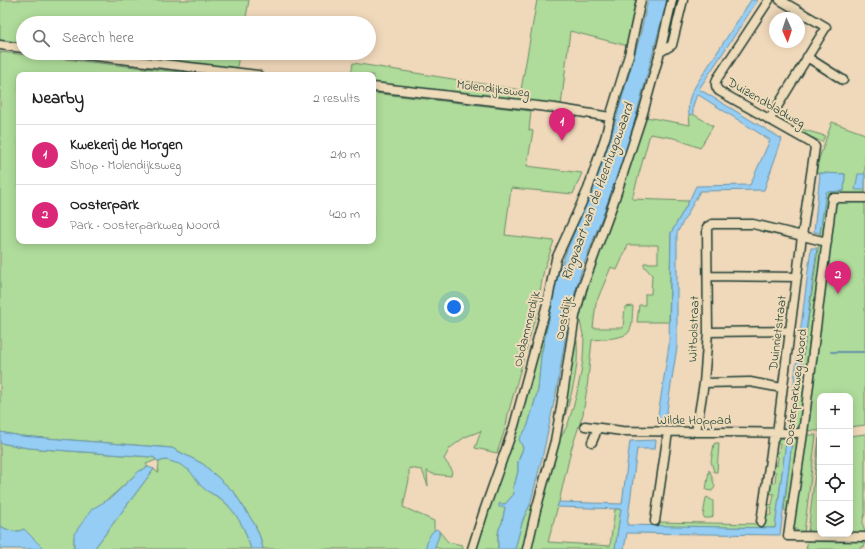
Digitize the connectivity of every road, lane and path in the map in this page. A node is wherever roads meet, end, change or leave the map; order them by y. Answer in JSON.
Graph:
{"nodes":[{"id":1,"x":641,"y":0,"type":"edge"},
{"id":2,"x":672,"y":0,"type":"edge"},
{"id":3,"x":683,"y":0,"type":"edge"},
{"id":4,"x":769,"y":0,"type":"edge"},
{"id":5,"x":780,"y":0,"type":"edge"},
{"id":6,"x":0,"y":45,"type":"edge"},
{"id":7,"x":16,"y":47,"type":"edge"},
{"id":8,"x":660,"y":52,"type":"junction"},
{"id":9,"x":807,"y":56,"type":"junction"},
{"id":10,"x":129,"y":60,"type":"edge"},
{"id":11,"x":232,"y":72,"type":"edge"},
{"id":12,"x":843,"y":80,"type":"dead end"},
{"id":13,"x":376,"y":88,"type":"edge"},
{"id":14,"x":610,"y":117,"type":"junction"},
{"id":15,"x":769,"y":120,"type":"junction"},
{"id":16,"x":865,"y":198,"type":"edge"},
{"id":17,"x":802,"y":236,"type":"junction"},
{"id":18,"x":827,"y":242,"type":"junction"},
{"id":19,"x":708,"y":276,"type":"junction"},
{"id":20,"x":797,"y":277,"type":"junction"},
{"id":21,"x":708,"y":332,"type":"junction"},
{"id":22,"x":790,"y":332,"type":"junction"},
{"id":23,"x":704,"y":383,"type":"junction"},
{"id":24,"x":782,"y":388,"type":"junction"},
{"id":25,"x":585,"y":426,"type":"dead end"},
{"id":26,"x":597,"y":428,"type":"junction"},
{"id":27,"x":668,"y":432,"type":"junction"},
{"id":28,"x":696,"y":432,"type":"junction"},
{"id":29,"x":777,"y":433,"type":"junction"},
{"id":30,"x":803,"y":433,"type":"junction"},
{"id":31,"x":592,"y":442,"type":"dead end"},
{"id":32,"x":655,"y":521,"type":"dead end"},
{"id":33,"x":761,"y":522,"type":"dead end"},
{"id":34,"x":865,"y":537,"type":"edge"},
{"id":35,"x":472,"y":549,"type":"edge"},
{"id":36,"x":527,"y":549,"type":"edge"}],
"edges":[{"from":1,"to":14,"type":"street","name":"Obdammerdijk"},
{"from":2,"to":8,"type":"street","name":"Oostdijk"},
{"from":3,"to":8,"type":"street"},
{"from":4,"to":15,"type":"street","name":"Duizendbladweg"},
{"from":5,"to":9,"type":"street"},
{"from":6,"to":7,"type":"street"},
{"from":8,"to":36,"type":"street","name":"Oostdijk"},
{"from":9,"to":12,"type":"street"},
{"from":9,"to":15,"type":"street"},
{"from":10,"to":11,"type":"street"},
{"from":13,"to":14,"type":"street","name":"Molendijksweg"},
{"from":14,"to":35,"type":"street","name":"Obdammerdijk"},
{"from":15,"to":17,"type":"street","name":"Duizendbladweg"},
{"from":16,"to":18,"type":"street","name":"Oosterparkweg Noord"},
{"from":17,"to":18,"type":"street"},
{"from":17,"to":19,"type":"street","name":"Witbolstraat"},
{"from":17,"to":20,"type":"street","name":"Duinrietstraat"},
{"from":18,"to":30,"type":"street","name":"Oosterparkweg Noord"},
{"from":19,"to":20,"type":"street"},
{"from":19,"to":21,"type":"street","name":"Witbolstraat"},
{"from":20,"to":22,"type":"street","name":"Duinrietstraat"},
{"from":21,"to":22,"type":"street"},
{"from":21,"to":23,"type":"street","name":"Witbolstraat"},
{"from":22,"to":24,"type":"street","name":"Duinrietstraat"},
{"from":23,"to":24,"type":"street"},
{"from":23,"to":28,"type":"street","name":"Witbolstraat"},
{"from":24,"to":29,"type":"street","name":"Duinrietstraat"},
{"from":25,"to":26,"type":"street","name":"Wilde Hoppad"},
{"from":26,"to":27,"type":"street","name":"Wilde Hoppad"},
{"from":26,"to":31,"type":"street"},
{"from":27,"to":28,"type":"street","name":"Wilde Hoppad"},
{"from":27,"to":32,"type":"street"},
{"from":28,"to":29,"type":"street","name":"Wilde Hoppad"},
{"from":29,"to":30,"type":"street","name":"Wilde Hoppad"},
{"from":29,"to":33,"type":"street","name":"Duinrietstraat"},
{"from":30,"to":34,"type":"street","name":"Oosterparkweg Noord"}]}
